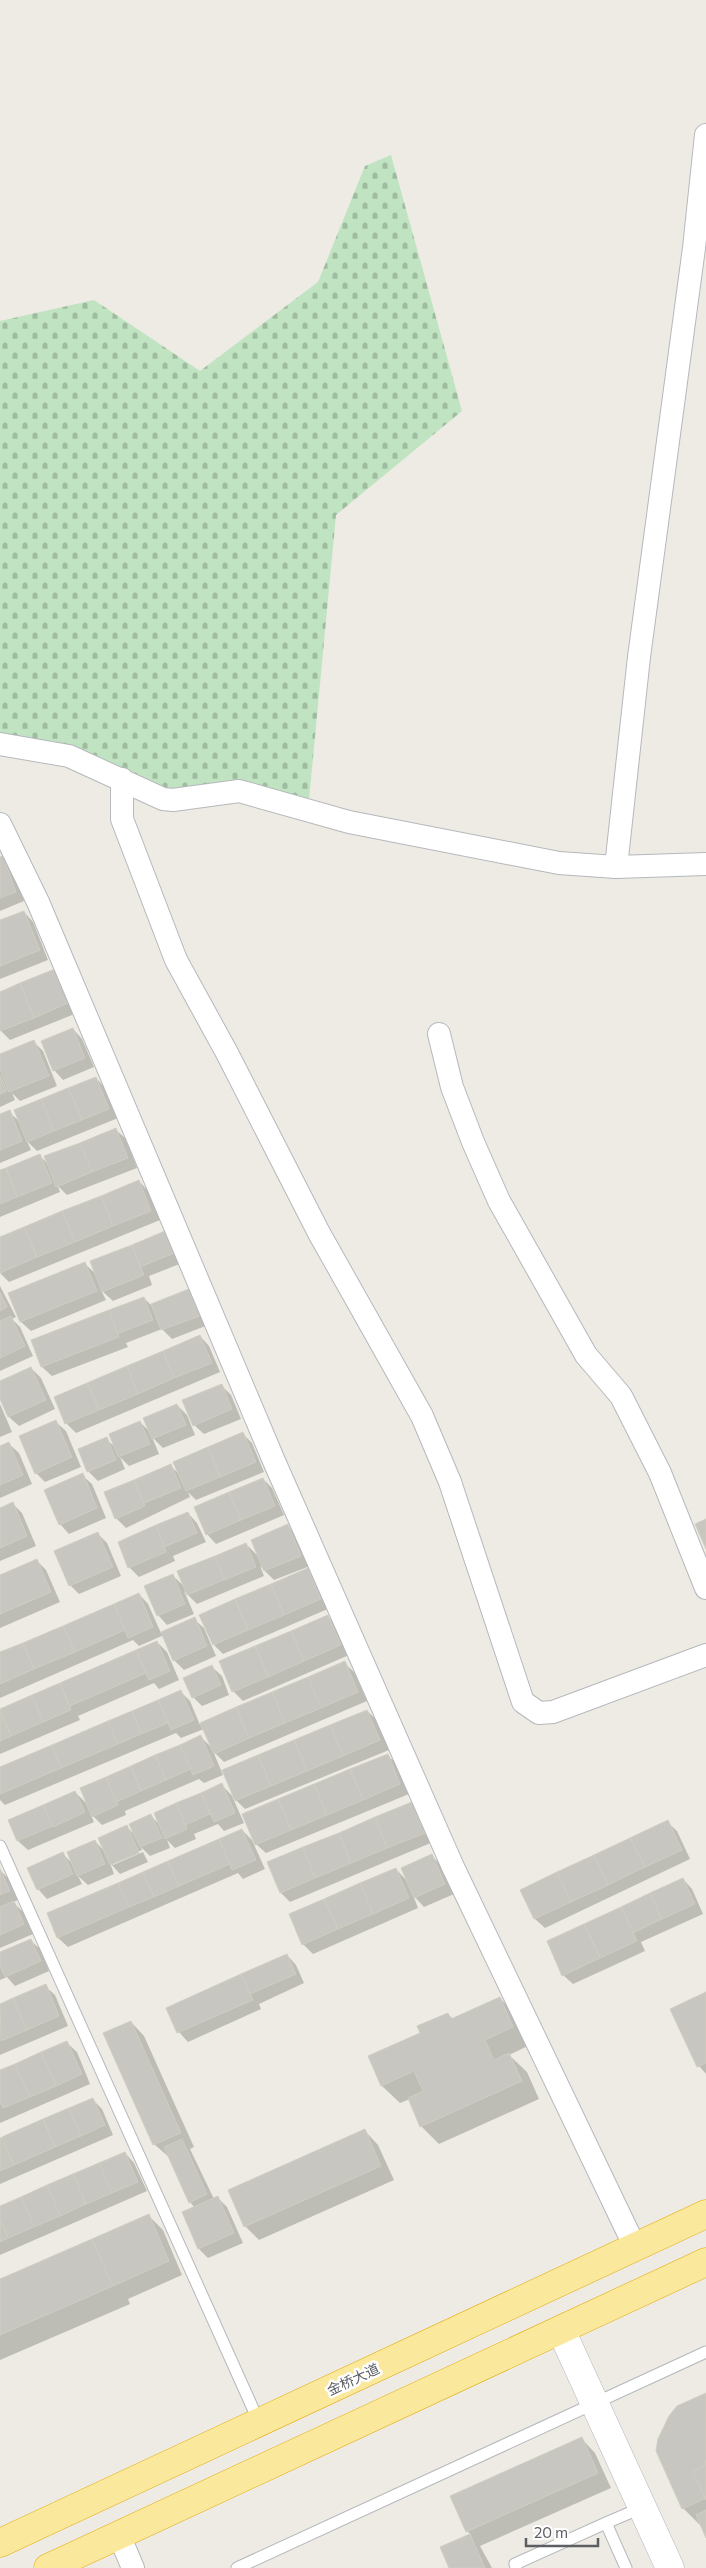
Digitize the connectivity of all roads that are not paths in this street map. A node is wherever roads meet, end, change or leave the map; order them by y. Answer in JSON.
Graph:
{"nodes":[{"id":1,"x":706,"y":135,"type":"edge"},
{"id":2,"x":0,"y":744,"type":"edge"},
{"id":3,"x":122,"y":779,"type":"junction"},
{"id":4,"x":0,"y":824,"type":"edge"},
{"id":5,"x":706,"y":864,"type":"edge"},
{"id":6,"x":616,"y":866,"type":"junction"},
{"id":7,"x":439,"y":1034,"type":"dead end"},
{"id":8,"x":706,"y":1588,"type":"edge"},
{"id":9,"x":706,"y":1655,"type":"edge"},
{"id":10,"x":0,"y":1846,"type":"edge"},
{"id":11,"x":706,"y":2214,"type":"edge"},
{"id":12,"x":635,"y":2247,"type":"junction"},
{"id":13,"x":706,"y":2262,"type":"edge"},
{"id":14,"x":561,"y":2330,"type":"junction"},
{"id":15,"x":706,"y":2352,"type":"edge"},
{"id":16,"x":594,"y":2402,"type":"junction"},
{"id":17,"x":259,"y":2422,"type":"junction"},
{"id":18,"x":642,"y":2508,"type":"junction"},
{"id":19,"x":606,"y":2523,"type":"junction"},
{"id":20,"x":120,"y":2535,"type":"junction"},
{"id":21,"x":0,"y":2543,"type":"edge"},
{"id":22,"x":48,"y":2568,"type":"edge"},
{"id":23,"x":133,"y":2568,"type":"edge"},
{"id":24,"x":237,"y":2568,"type":"edge"},
{"id":25,"x":516,"y":2568,"type":"edge"},
{"id":26,"x":626,"y":2568,"type":"edge"},
{"id":27,"x":670,"y":2568,"type":"edge"}],
"edges":[{"from":1,"to":6,"type":"street"},
{"from":2,"to":3,"type":"street"},
{"from":3,"to":6,"type":"street"},
{"from":3,"to":9,"type":"street"},
{"from":4,"to":12,"type":"street"},
{"from":5,"to":6,"type":"street"},
{"from":7,"to":8,"type":"street"},
{"from":10,"to":17,"type":"lane"},
{"from":11,"to":12,"type":"highway","name":"金桥大道"},
{"from":12,"to":17,"type":"highway","name":"金桥大道"},
{"from":13,"to":14,"type":"highway"},
{"from":14,"to":16,"type":"street"},
{"from":14,"to":20,"type":"highway"},
{"from":15,"to":16,"type":"lane"},
{"from":16,"to":18,"type":"street"},
{"from":16,"to":24,"type":"lane"},
{"from":17,"to":21,"type":"highway","name":"金桥大道"},
{"from":18,"to":19,"type":"lane"},
{"from":18,"to":27,"type":"street"},
{"from":19,"to":25,"type":"lane"},
{"from":19,"to":26,"type":"lane"},
{"from":20,"to":22,"type":"highway"},
{"from":20,"to":23,"type":"street"}]}
